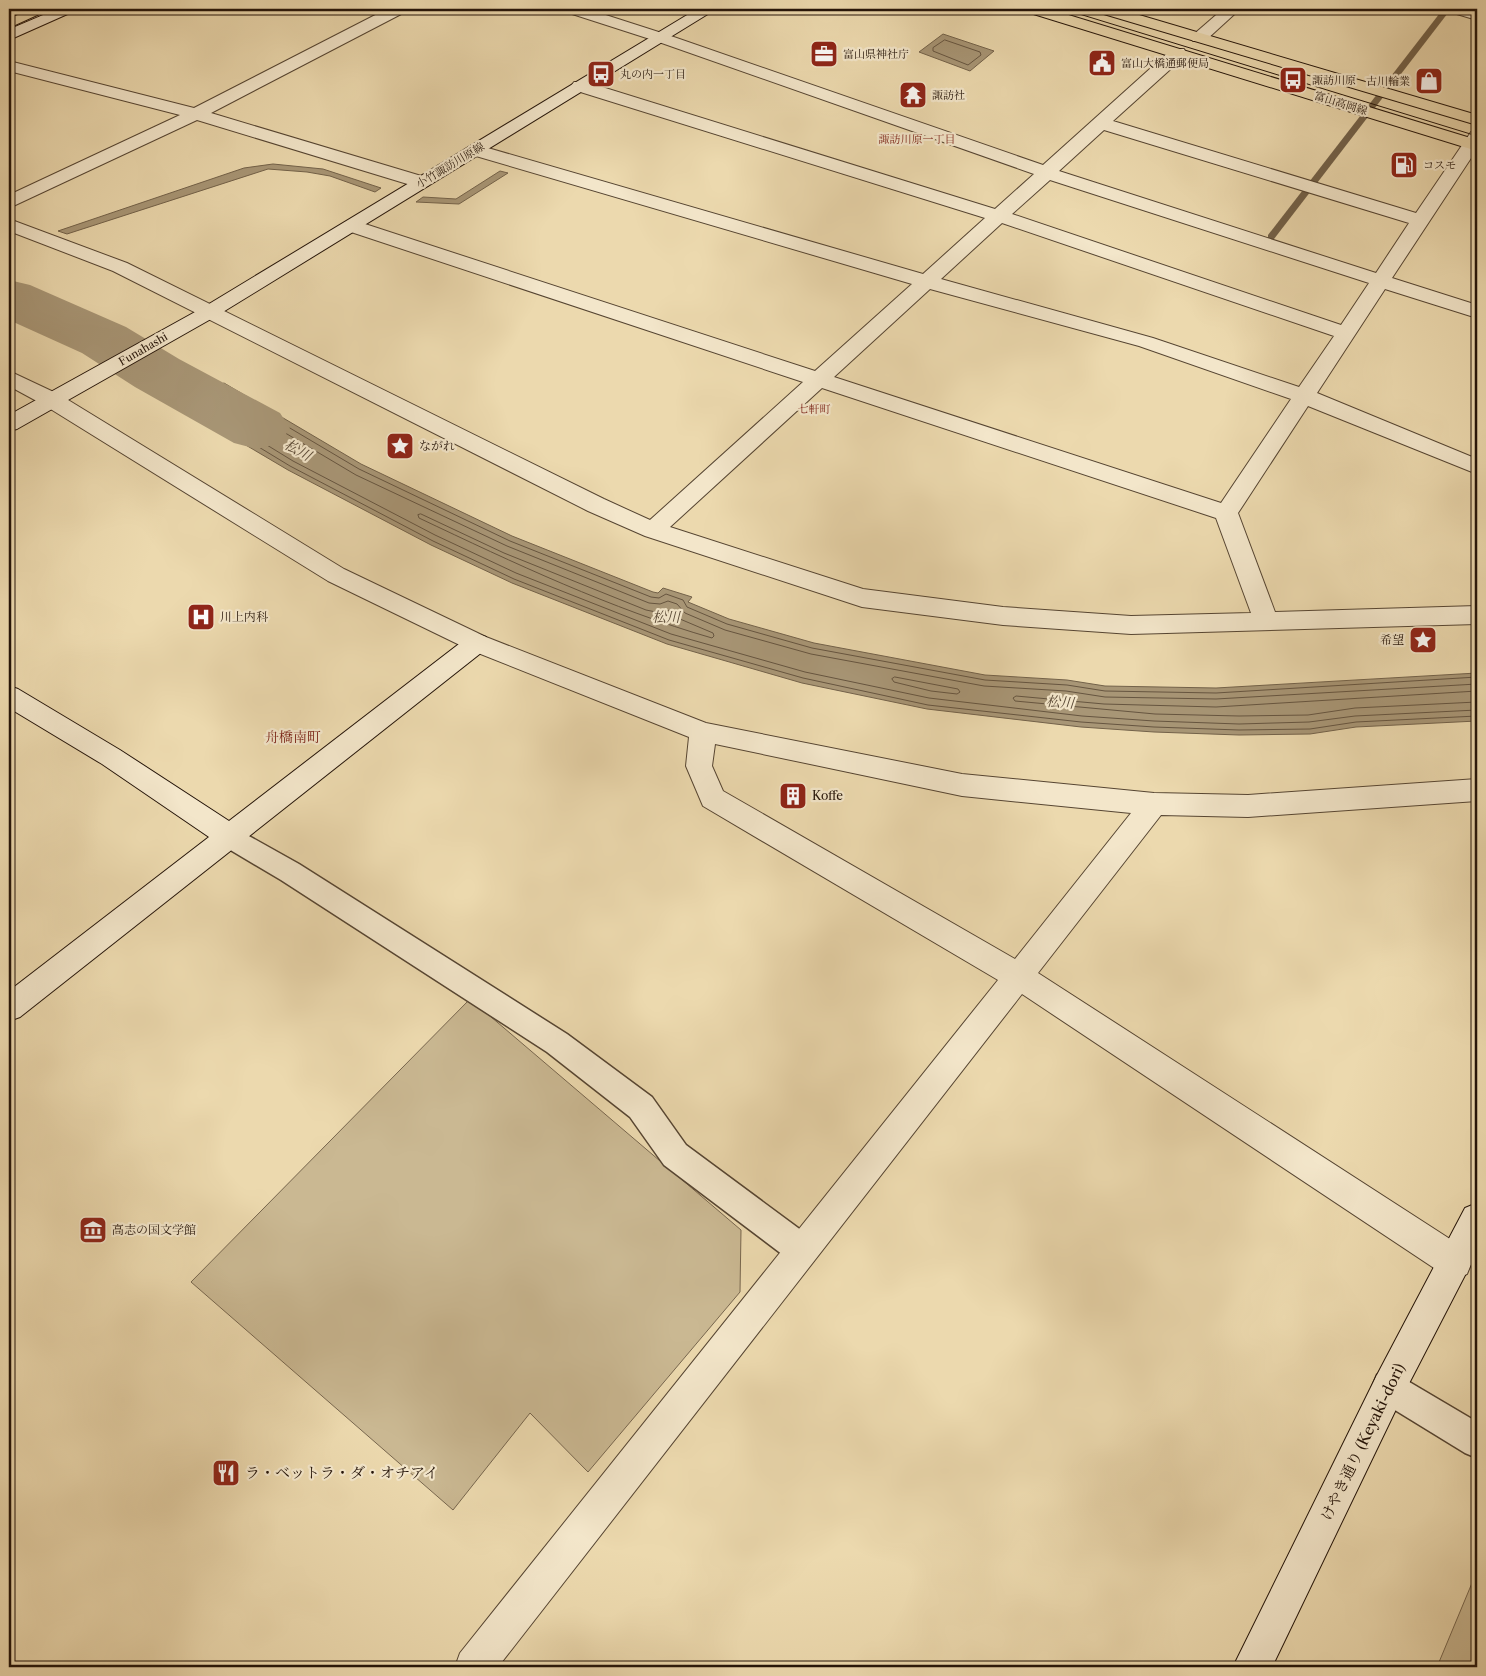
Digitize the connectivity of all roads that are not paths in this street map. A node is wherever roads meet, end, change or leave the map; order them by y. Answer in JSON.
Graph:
{"nodes":[{"id":1,"x":17,"y":9,"type":"edge"},
{"id":2,"x":66,"y":9,"type":"edge"},
{"id":3,"x":399,"y":9,"type":"edge"},
{"id":4,"x":572,"y":9,"type":"edge"},
{"id":5,"x":708,"y":9,"type":"edge"},
{"id":6,"x":1033,"y":9,"type":"edge"},
{"id":7,"x":1103,"y":9,"type":"edge"},
{"id":8,"x":1232,"y":9,"type":"edge"},
{"id":9,"x":1456,"y":9,"type":"edge"},
{"id":10,"x":9,"y":12,"type":"edge"},
{"id":11,"x":1477,"y":15,"type":"edge"},
{"id":12,"x":9,"y":35,"type":"edge"},
{"id":13,"x":662,"y":38,"type":"junction"},
{"id":14,"x":1199,"y":38,"type":"junction"},
{"id":15,"x":1178,"y":53,"type":"junction"},
{"id":16,"x":9,"y":66,"type":"edge"},
{"id":17,"x":580,"y":86,"type":"junction"},
{"id":18,"x":196,"y":114,"type":"junction"},
{"id":19,"x":1477,"y":120,"type":"edge"},
{"id":20,"x":1101,"y":123,"type":"junction"},
{"id":21,"x":1475,"y":142,"type":"edge"},
{"id":22,"x":476,"y":150,"type":"junction"},
{"id":23,"x":1048,"y":173,"type":"junction"},
{"id":24,"x":421,"y":182,"type":"junction"},
{"id":25,"x":9,"y":202,"type":"edge"},
{"id":26,"x":1000,"y":216,"type":"junction"},
{"id":27,"x":1421,"y":221,"type":"junction"},
{"id":28,"x":9,"y":225,"type":"edge"},
{"id":29,"x":352,"y":226,"type":"junction"},
{"id":30,"x":1381,"y":279,"type":"junction"},
{"id":31,"x":928,"y":282,"type":"junction"},
{"id":32,"x":211,"y":311,"type":"junction"},
{"id":33,"x":1477,"y":312,"type":"edge"},
{"id":34,"x":192,"y":321,"type":"joint"},
{"id":35,"x":1346,"y":333,"type":"junction"},
{"id":36,"x":9,"y":378,"type":"edge"},
{"id":37,"x":819,"y":381,"type":"junction"},
{"id":38,"x":1304,"y":396,"type":"junction"},
{"id":39,"x":52,"y":400,"type":"junction"},
{"id":40,"x":9,"y":424,"type":"edge"},
{"id":41,"x":1477,"y":467,"type":"edge"},
{"id":42,"x":1226,"y":513,"type":"junction"},
{"id":43,"x":653,"y":530,"type":"junction"},
{"id":44,"x":1477,"y":615,"type":"edge"},
{"id":45,"x":1266,"y":620,"type":"junction"},
{"id":46,"x":477,"y":643,"type":"junction"},
{"id":47,"x":9,"y":696,"type":"edge"},
{"id":48,"x":703,"y":732,"type":"junction"},
{"id":49,"x":1477,"y":790,"type":"edge"},
{"id":50,"x":1154,"y":804,"type":"junction"},
{"id":51,"x":231,"y":837,"type":"junction"},
{"id":52,"x":1018,"y":976,"type":"junction"},
{"id":53,"x":9,"y":1008,"type":"edge"},
{"id":54,"x":1477,"y":1219,"type":"edge"},
{"id":55,"x":802,"y":1250,"type":"junction"},
{"id":56,"x":1455,"y":1262,"type":"junction"},
{"id":57,"x":1389,"y":1387,"type":"junction"},
{"id":58,"x":1477,"y":1441,"type":"edge"},
{"id":59,"x":474,"y":1667,"type":"edge"},
{"id":60,"x":1252,"y":1667,"type":"edge"}],
"edges":[{"from":1,"to":10,"type":"street"},
{"from":2,"to":12,"type":"street"},
{"from":3,"to":18,"type":"street"},
{"from":4,"to":13,"type":"street"},
{"from":5,"to":13,"type":"street","name":"小竹諏訪川原線"},
{"from":6,"to":15,"type":"main road","name":"富山高岡線"},
{"from":7,"to":14,"type":"main road","name":"富山高岡線"},
{"from":8,"to":14,"type":"street"},
{"from":9,"to":11,"type":"street"},
{"from":13,"to":17,"type":"street","name":"小竹諏訪川原線"},
{"from":13,"to":23,"type":"street"},
{"from":14,"to":19,"type":"main road","name":"富山高岡線"},
{"from":15,"to":20,"type":"street"},
{"from":15,"to":21,"type":"main road","name":"富山高岡線"},
{"from":16,"to":18,"type":"street"},
{"from":17,"to":22,"type":"street","name":"小竹諏訪川原線"},
{"from":17,"to":26,"type":"street"},
{"from":18,"to":24,"type":"street"},
{"from":18,"to":25,"type":"street"},
{"from":20,"to":23,"type":"street"},
{"from":20,"to":27,"type":"street"},
{"from":21,"to":27,"type":"street"},
{"from":22,"to":24,"type":"street","name":"小竹諏訪川原線"},
{"from":22,"to":31,"type":"street"},
{"from":23,"to":26,"type":"street"},
{"from":23,"to":30,"type":"street"},
{"from":24,"to":29,"type":"street","name":"小竹諏訪川原線"},
{"from":26,"to":31,"type":"street"},
{"from":26,"to":35,"type":"street"},
{"from":27,"to":30,"type":"street"},
{"from":28,"to":32,"type":"street"},
{"from":29,"to":32,"type":"street","name":"小竹諏訪川原線"},
{"from":29,"to":37,"type":"street"},
{"from":30,"to":33,"type":"street"},
{"from":30,"to":35,"type":"street"},
{"from":31,"to":37,"type":"street"},
{"from":31,"to":38,"type":"street"},
{"from":32,"to":34,"type":"street","name":"小竹諏訪川原線"},
{"from":32,"to":43,"type":"street"},
{"from":34,"to":39,"type":"street","name":"Funahashi"},
{"from":35,"to":38,"type":"street"},
{"from":36,"to":39,"type":"street"},
{"from":37,"to":42,"type":"street"},
{"from":37,"to":43,"type":"street"},
{"from":38,"to":41,"type":"street"},
{"from":38,"to":42,"type":"street"},
{"from":39,"to":40,"type":"street"},
{"from":39,"to":46,"type":"street"},
{"from":42,"to":45,"type":"street"},
{"from":43,"to":45,"type":"street"},
{"from":44,"to":45,"type":"street"},
{"from":46,"to":48,"type":"street"},
{"from":46,"to":51,"type":"street"},
{"from":47,"to":51,"type":"street"},
{"from":48,"to":50,"type":"street"},
{"from":48,"to":52,"type":"street"},
{"from":49,"to":50,"type":"street"},
{"from":50,"to":52,"type":"street"},
{"from":51,"to":53,"type":"street"},
{"from":51,"to":55,"type":"lane"},
{"from":52,"to":55,"type":"street"},
{"from":52,"to":56,"type":"street"},
{"from":54,"to":56,"type":"street","name":"けやき通り (Keyaki-dori)"},
{"from":55,"to":59,"type":"street"},
{"from":56,"to":57,"type":"street","name":"けやき通り (Keyaki-dori)"},
{"from":57,"to":58,"type":"lane"},
{"from":57,"to":60,"type":"street","name":"けやき通り (Keyaki-dori)"}]}
